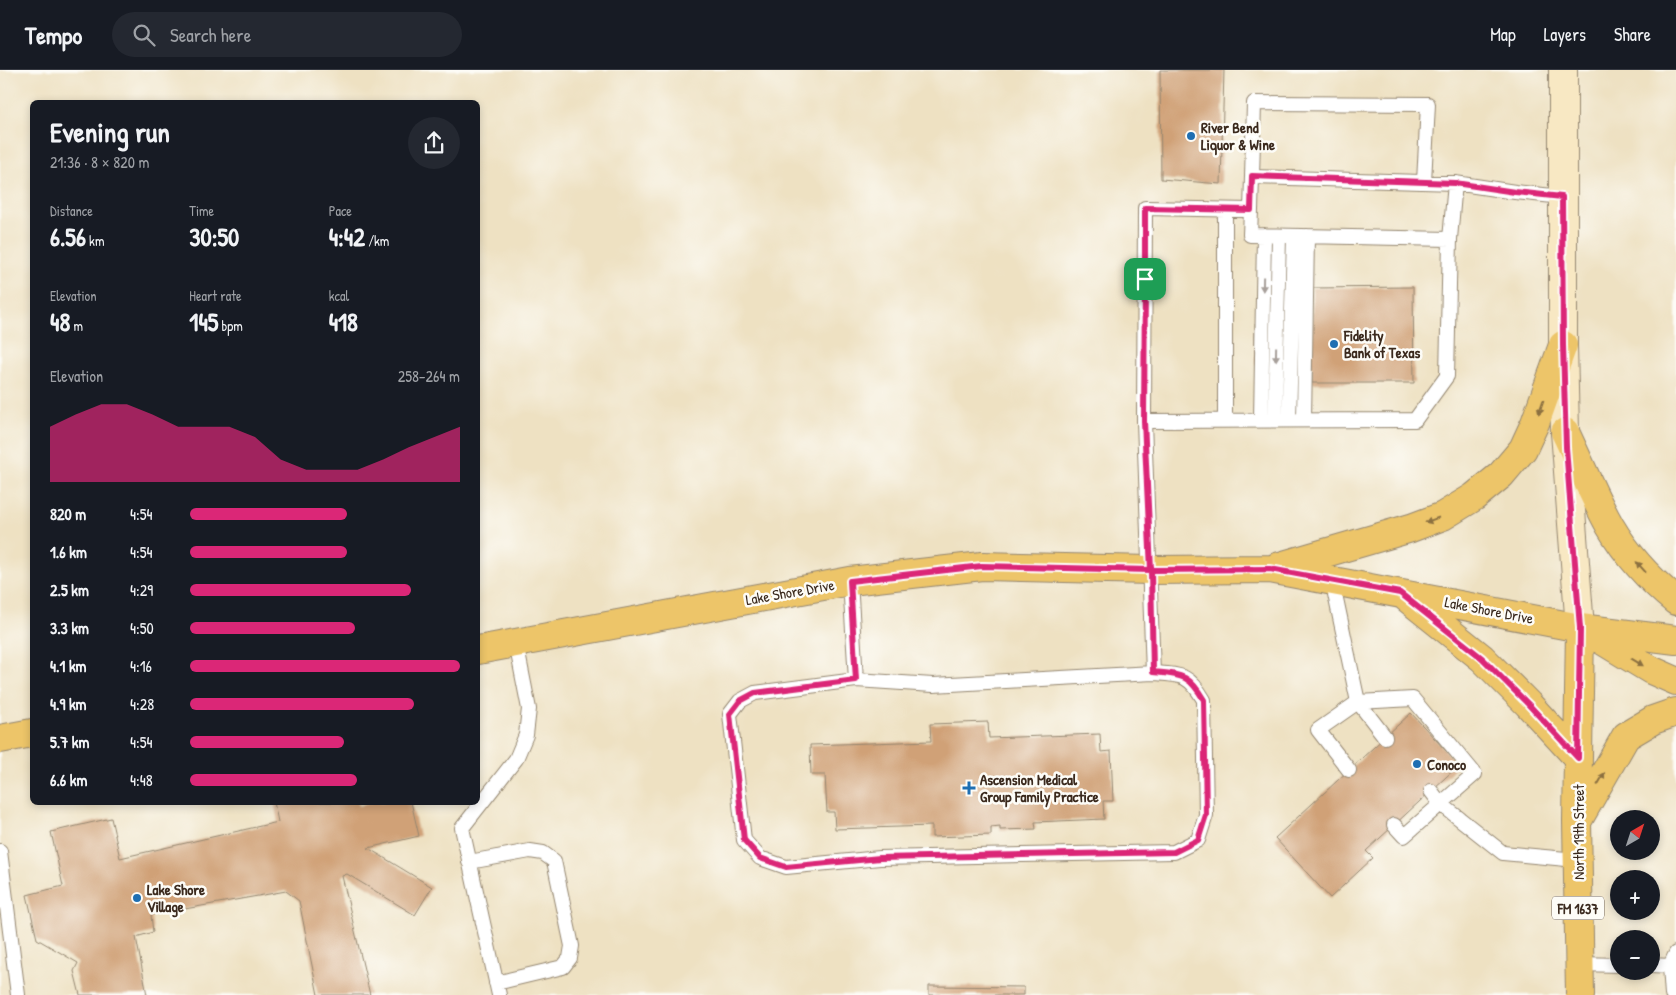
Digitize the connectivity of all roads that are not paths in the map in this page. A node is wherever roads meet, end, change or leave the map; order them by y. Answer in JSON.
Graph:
{"nodes":[{"id":1,"x":1563,"y":70,"type":"edge"},
{"id":2,"x":1252,"y":176,"type":"junction"},
{"id":3,"x":1424,"y":182,"type":"junction"},
{"id":4,"x":1455,"y":183,"type":"junction"},
{"id":5,"x":1562,"y":197,"type":"junction"},
{"id":6,"x":1225,"y":210,"type":"junction"},
{"id":7,"x":1251,"y":210,"type":"junction"},
{"id":8,"x":1264,"y":236,"type":"junction"},
{"id":9,"x":1279,"y":236,"type":"junction"},
{"id":10,"x":1300,"y":236,"type":"junction"},
{"id":11,"x":1450,"y":239,"type":"junction"},
{"id":12,"x":1563,"y":345,"type":"junction"},
{"id":13,"x":1225,"y":420,"type":"junction"},
{"id":14,"x":1268,"y":420,"type":"junction"},
{"id":15,"x":1290,"y":420,"type":"junction"},
{"id":16,"x":1304,"y":420,"type":"junction"},
{"id":17,"x":1144,"y":421,"type":"junction"},
{"id":18,"x":1565,"y":432,"type":"junction"},
{"id":19,"x":1270,"y":569,"type":"junction"},
{"id":20,"x":1151,"y":570,"type":"junction"},
{"id":21,"x":1332,"y":580,"type":"junction"},
{"id":22,"x":850,"y":581,"type":"junction"},
{"id":23,"x":1400,"y":593,"type":"junction"},
{"id":24,"x":1676,"y":601,"type":"edge"},
{"id":25,"x":1580,"y":628,"type":"junction"},
{"id":26,"x":1676,"y":640,"type":"edge"},
{"id":27,"x":516,"y":643,"type":"junction"},
{"id":28,"x":480,"y":650,"type":"edge"},
{"id":29,"x":1153,"y":672,"type":"junction"},
{"id":30,"x":856,"y":680,"type":"junction"},
{"id":31,"x":1676,"y":681,"type":"edge"},
{"id":32,"x":1358,"y":702,"type":"junction"},
{"id":33,"x":1676,"y":712,"type":"edge"},
{"id":34,"x":30,"y":733,"type":"edge"},
{"id":35,"x":1385,"y":737,"type":"dead end"},
{"id":36,"x":0,"y":739,"type":"edge"},
{"id":37,"x":1578,"y":758,"type":"junction"},
{"id":38,"x":1349,"y":770,"type":"dead end"},
{"id":39,"x":1431,"y":791,"type":"dead end"},
{"id":40,"x":1441,"y":804,"type":"junction"},
{"id":41,"x":1577,"y":821,"type":"junction"},
{"id":42,"x":1394,"y":825,"type":"dead end"},
{"id":43,"x":0,"y":851,"type":"edge"},
{"id":44,"x":1578,"y":860,"type":"junction"},
{"id":45,"x":469,"y":862,"type":"junction"},
{"id":46,"x":1673,"y":960,"type":"edge"},
{"id":47,"x":1660,"y":963,"type":"edge"},
{"id":48,"x":1579,"y":964,"type":"junction"},
{"id":49,"x":1610,"y":965,"type":"edge"},
{"id":50,"x":498,"y":989,"type":"edge"},
{"id":51,"x":18,"y":995,"type":"edge"},
{"id":52,"x":1580,"y":995,"type":"edge"},
{"id":53,"x":1672,"y":995,"type":"edge"}],
"edges":[{"from":1,"to":5,"type":"main road","name":"North 19th Street","number":"FM 1637"},
{"from":2,"to":3,"type":"lane"},
{"from":2,"to":3,"type":"lane"},
{"from":2,"to":7,"type":"lane"},
{"from":3,"to":4,"type":"lane"},
{"from":4,"to":5,"type":"lane"},
{"from":4,"to":11,"type":"lane"},
{"from":5,"to":12,"type":"main road","name":"North 19th Street","number":"FM 1637"},
{"from":6,"to":7,"type":"lane"},
{"from":6,"to":13,"type":"lane"},
{"from":6,"to":17,"type":"lane"},
{"from":7,"to":8,"type":"lane"},
{"from":8,"to":9,"type":"lane"},
{"from":8,"to":14,"type":"lane","one_way":true},
{"from":9,"to":10,"type":"lane"},
{"from":9,"to":14,"type":"lane","one_way":true},
{"from":10,"to":11,"type":"lane"},
{"from":10,"to":15,"type":"lane"},
{"from":10,"to":16,"type":"lane"},
{"from":11,"to":16,"type":"lane"},
{"from":12,"to":18,"type":"main road","name":"North 19th Street","number":"FM 1637"},
{"from":12,"to":19,"type":"main road","one_way":true},
{"from":13,"to":14,"type":"lane"},
{"from":13,"to":17,"type":"lane"},
{"from":14,"to":15,"type":"lane"},
{"from":15,"to":16,"type":"lane"},
{"from":17,"to":20,"type":"lane"},
{"from":24,"to":18,"type":"main road","one_way":true},
{"from":18,"to":25,"type":"main road","name":"North 19th Street","number":"FM 1637"},
{"from":19,"to":20,"type":"main road","name":"Lake Shore Drive"},
{"from":19,"to":21,"type":"main road","name":"Lake Shore Drive"},
{"from":20,"to":22,"type":"main road","name":"Lake Shore Drive"},
{"from":20,"to":29,"type":"lane"},
{"from":21,"to":23,"type":"main road","name":"Lake Shore Drive"},
{"from":21,"to":32,"type":"lane"},
{"from":22,"to":27,"type":"main road","name":"Lake Shore Drive"},
{"from":22,"to":30,"type":"lane"},
{"from":23,"to":25,"type":"main road","name":"Lake Shore Drive"},
{"from":23,"to":37,"type":"main road"},
{"from":25,"to":26,"type":"main road","name":"Lake Shore Drive"},
{"from":25,"to":31,"type":"main road","name":"Lake Shore Drive","one_way":true},
{"from":25,"to":37,"type":"main road","name":"North 19th Street","number":"FM 1637"},
{"from":27,"to":28,"type":"main road","name":"Lake Shore Drive"},
{"from":27,"to":45,"type":"lane"},
{"from":29,"to":30,"type":"lane"},
{"from":29,"to":30,"type":"lane"},
{"from":32,"to":35,"type":"lane"},
{"from":32,"to":38,"type":"lane"},
{"from":32,"to":40,"type":"lane"},
{"from":41,"to":33,"type":"main road","one_way":true},
{"from":34,"to":36,"type":"main road"},
{"from":37,"to":41,"type":"main road","name":"North 19th Street","number":"FM 1637"},
{"from":39,"to":40,"type":"lane"},
{"from":40,"to":42,"type":"lane"},
{"from":40,"to":44,"type":"lane"},
{"from":41,"to":44,"type":"main road","name":"North 19th Street","number":"FM 1637"},
{"from":43,"to":51,"type":"lane"},
{"from":44,"to":48,"type":"main road","name":"North 19th Street","number":"FM 1637"},
{"from":45,"to":50,"type":"lane"},
{"from":45,"to":50,"type":"lane"},
{"from":46,"to":47,"type":"lane"},
{"from":46,"to":53,"type":"lane"},
{"from":48,"to":49,"type":"lane"},
{"from":48,"to":52,"type":"main road","name":"North 19th Street","number":"FM 1637"}]}
